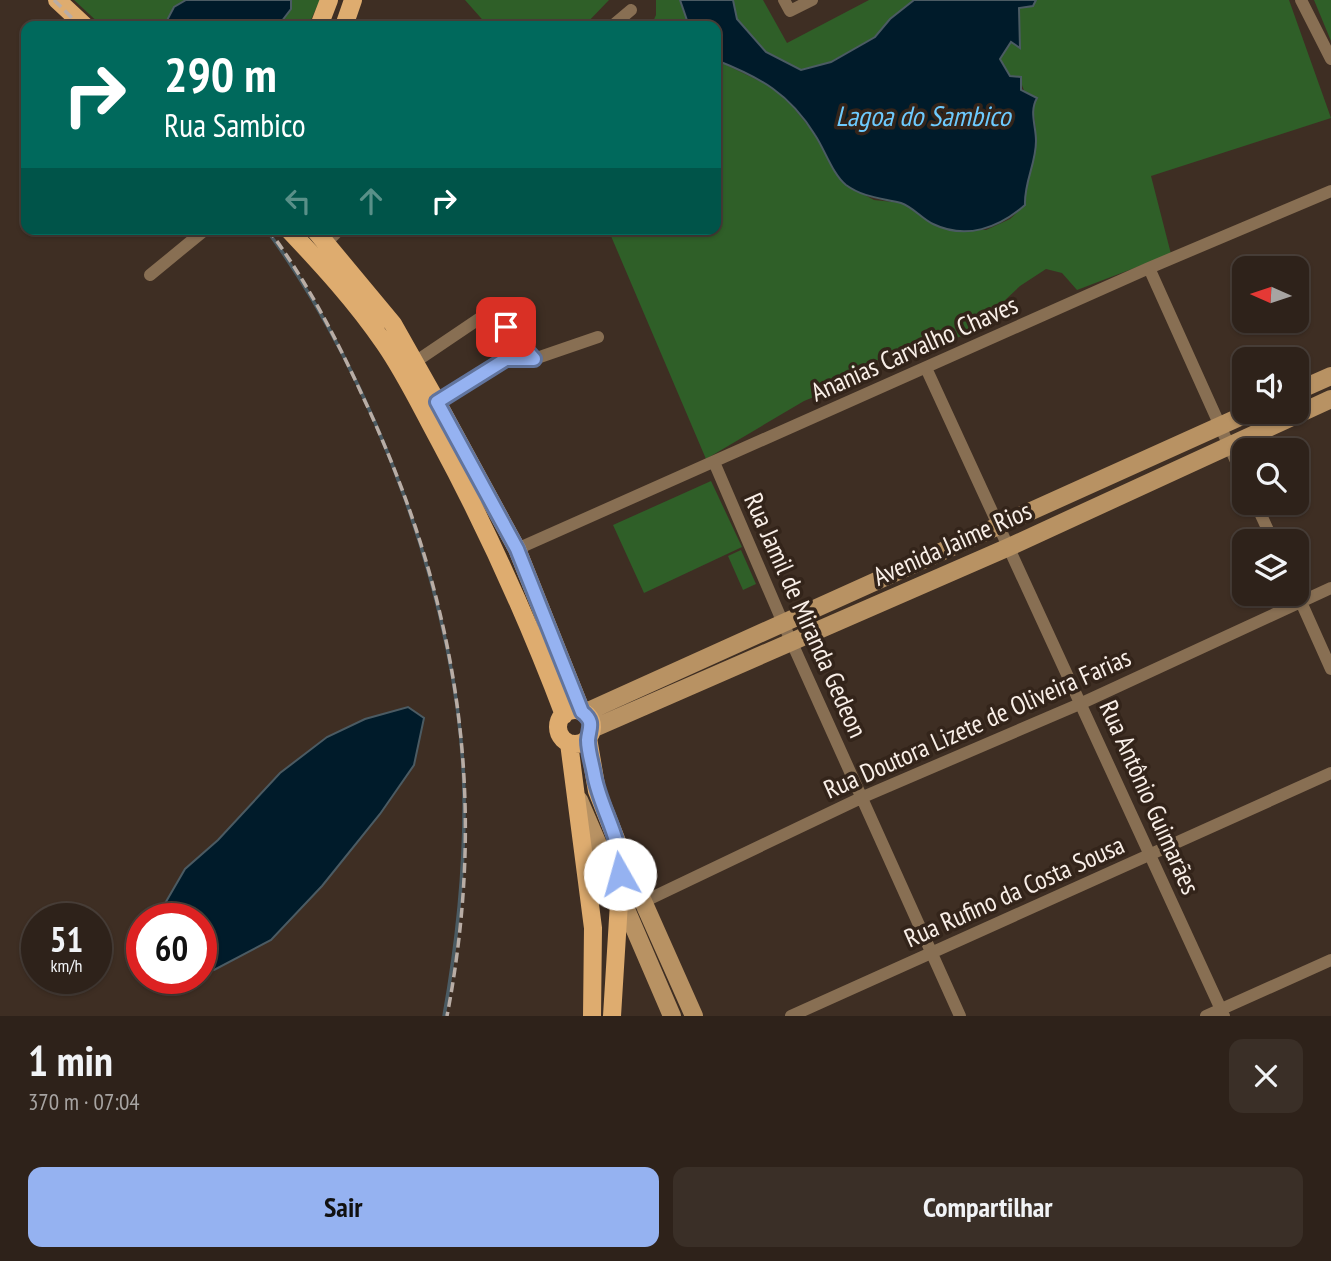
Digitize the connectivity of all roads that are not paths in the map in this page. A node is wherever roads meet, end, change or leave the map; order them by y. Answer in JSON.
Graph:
{"nodes":[{"id":1,"x":57,"y":0,"type":"edge"},
{"id":2,"x":329,"y":0,"type":"edge"},
{"id":3,"x":353,"y":0,"type":"edge"},
{"id":4,"x":812,"y":0,"type":"edge"},
{"id":5,"x":1301,"y":0,"type":"edge"},
{"id":6,"x":787,"y":6,"type":"edge"},
{"id":7,"x":631,"y":10,"type":"dead end"},
{"id":8,"x":80,"y":21,"type":"edge"},
{"id":9,"x":322,"y":21,"type":"edge"},
{"id":10,"x":346,"y":21,"type":"edge"},
{"id":11,"x":618,"y":21,"type":"edge"},
{"id":12,"x":1331,"y":59,"type":"edge"},
{"id":13,"x":1331,"y":191,"type":"edge"},
{"id":14,"x":199,"y":235,"type":"edge"},
{"id":15,"x":293,"y":235,"type":"edge"},
{"id":16,"x":320,"y":236,"type":"edge"},
{"id":17,"x":1149,"y":268,"type":"junction"},
{"id":18,"x":150,"y":275,"type":"dead end"},
{"id":19,"x":598,"y":337,"type":"dead end"},
{"id":20,"x":534,"y":359,"type":"junction"},
{"id":21,"x":415,"y":362,"type":"junction"},
{"id":22,"x":926,"y":369,"type":"junction"},
{"id":23,"x":1329,"y":388,"type":"edge"},
{"id":24,"x":1309,"y":390,"type":"edge"},
{"id":25,"x":437,"y":402,"type":"junction"},
{"id":26,"x":1232,"y":420,"type":"edge"},
{"id":27,"x":1219,"y":426,"type":"junction"},
{"id":28,"x":1229,"y":447,"type":"junction"},
{"id":29,"x":1232,"y":454,"type":"edge"},
{"id":30,"x":715,"y":462,"type":"junction"},
{"id":31,"x":999,"y":526,"type":"junction"},
{"id":32,"x":1009,"y":547,"type":"junction"},
{"id":33,"x":517,"y":549,"type":"junction"},
{"id":34,"x":1331,"y":588,"type":"edge"},
{"id":35,"x":1309,"y":595,"type":"edge"},
{"id":36,"x":1282,"y":606,"type":"edge"},
{"id":37,"x":1303,"y":606,"type":"edge"},
{"id":38,"x":783,"y":623,"type":"junction"},
{"id":39,"x":792,"y":643,"type":"junction"},
{"id":40,"x":1331,"y":668,"type":"edge"},
{"id":41,"x":1082,"y":703,"type":"junction"},
{"id":42,"x":582,"y":721,"type":"junction"},
{"id":43,"x":569,"y":743,"type":"junction"},
{"id":44,"x":1331,"y":773,"type":"edge"},
{"id":45,"x":575,"y":790,"type":"junction"},
{"id":46,"x":863,"y":797,"type":"junction"},
{"id":47,"x":622,"y":854,"type":"junction"},
{"id":48,"x":1151,"y":854,"type":"junction"},
{"id":49,"x":619,"y":895,"type":"junction"},
{"id":50,"x":643,"y":902,"type":"junction"},
{"id":51,"x":932,"y":954,"type":"junction"},
{"id":52,"x":1331,"y":960,"type":"edge"},
{"id":53,"x":1222,"y":1013,"type":"edge"},
{"id":54,"x":592,"y":1016,"type":"edge"},
{"id":55,"x":612,"y":1016,"type":"edge"},
{"id":56,"x":672,"y":1016,"type":"edge"},
{"id":57,"x":694,"y":1016,"type":"edge"},
{"id":58,"x":791,"y":1016,"type":"edge"},
{"id":59,"x":960,"y":1016,"type":"edge"},
{"id":60,"x":1206,"y":1016,"type":"edge"}],
"edges":[{"from":1,"to":8,"type":"main road"},
{"from":2,"to":9,"type":"main road"},
{"from":3,"to":10,"type":"main road"},
{"from":4,"to":6,"type":"street"},
{"from":5,"to":12,"type":"street"},
{"from":7,"to":11,"type":"street"},
{"from":13,"to":17,"type":"street","name":"Ananias Carvalho Chaves"},
{"from":14,"to":18,"type":"street"},
{"from":15,"to":42,"type":"main road"},
{"from":16,"to":21,"type":"main road"},
{"from":17,"to":22,"type":"street","name":"Ananias Carvalho Chaves"},
{"from":17,"to":27,"type":"street"},
{"from":19,"to":20,"type":"street"},
{"from":20,"to":21,"type":"street"},
{"from":20,"to":25,"type":"street"},
{"from":21,"to":25,"type":"main road"},
{"from":22,"to":30,"type":"street","name":"Ananias Carvalho Chaves"},
{"from":22,"to":31,"type":"street","name":"Rua Antônio Guimarães"},
{"from":23,"to":24,"type":"street","name":"Avenida Jaime Rios"},
{"from":23,"to":28,"type":"street","name":"Avenida Jaime Rios"},
{"from":25,"to":33,"type":"main road"},
{"from":26,"to":27,"type":"street","name":"Avenida Jaime Rios"},
{"from":27,"to":28,"type":"street"},
{"from":27,"to":31,"type":"street","name":"Avenida Jaime Rios"},
{"from":28,"to":29,"type":"street"},
{"from":28,"to":32,"type":"street","name":"Avenida Jaime Rios"},
{"from":30,"to":33,"type":"street","name":"Ananias Carvalho Chaves"},
{"from":30,"to":38,"type":"street","name":"Rua Jamil de Miranda Gedeon"},
{"from":31,"to":32,"type":"street","name":"Rua Antônio Guimarães"},
{"from":31,"to":38,"type":"street","name":"Avenida Jaime Rios"},
{"from":32,"to":39,"type":"street","name":"Avenida Jaime Rios"},
{"from":32,"to":41,"type":"street","name":"Rua Antônio Guimarães"},
{"from":33,"to":42,"type":"main road"},
{"from":34,"to":35,"type":"street","name":"Rua Doutora Lizete de Oliveira Farias"},
{"from":36,"to":41,"type":"street","name":"Rua Doutora Lizete de Oliveira Farias"},
{"from":37,"to":40,"type":"street"},
{"from":38,"to":39,"type":"street","name":"Rua Jamil de Miranda Gedeon"},
{"from":38,"to":42,"type":"street","name":"Avenida Jaime Rios"},
{"from":39,"to":42,"type":"street","name":"Avenida Jaime Rios"},
{"from":39,"to":46,"type":"street","name":"Rua Jamil de Miranda Gedeon"},
{"from":41,"to":46,"type":"street","name":"Rua Doutora Lizete de Oliveira Farias"},
{"from":41,"to":48,"type":"street","name":"Rua Antônio Guimarães"},
{"from":42,"to":43,"type":"main road"},
{"from":42,"to":43,"type":"main road"},
{"from":42,"to":47,"type":"main road"},
{"from":43,"to":45,"type":"main road"},
{"from":44,"to":48,"type":"street","name":"Rua Rufino da Costa Sousa"},
{"from":45,"to":49,"type":"street"},
{"from":45,"to":54,"type":"main road"},
{"from":46,"to":50,"type":"street","name":"Rua Doutora Lizete de Oliveira Farias"},
{"from":46,"to":51,"type":"street","name":"Rua Jamil de Miranda Gedeon"},
{"from":47,"to":49,"type":"main road"},
{"from":47,"to":50,"type":"street"},
{"from":48,"to":51,"type":"street","name":"Rua Rufino da Costa Sousa"},
{"from":48,"to":53,"type":"street","name":"Rua Antônio Guimarães"},
{"from":49,"to":55,"type":"main road"},
{"from":49,"to":56,"type":"street"},
{"from":50,"to":57,"type":"street"},
{"from":51,"to":58,"type":"street","name":"Rua Rufino da Costa Sousa"},
{"from":51,"to":59,"type":"street","name":"Rua Jamil de Miranda Gedeon"},
{"from":52,"to":53,"type":"street"},
{"from":53,"to":60,"type":"street"}]}
